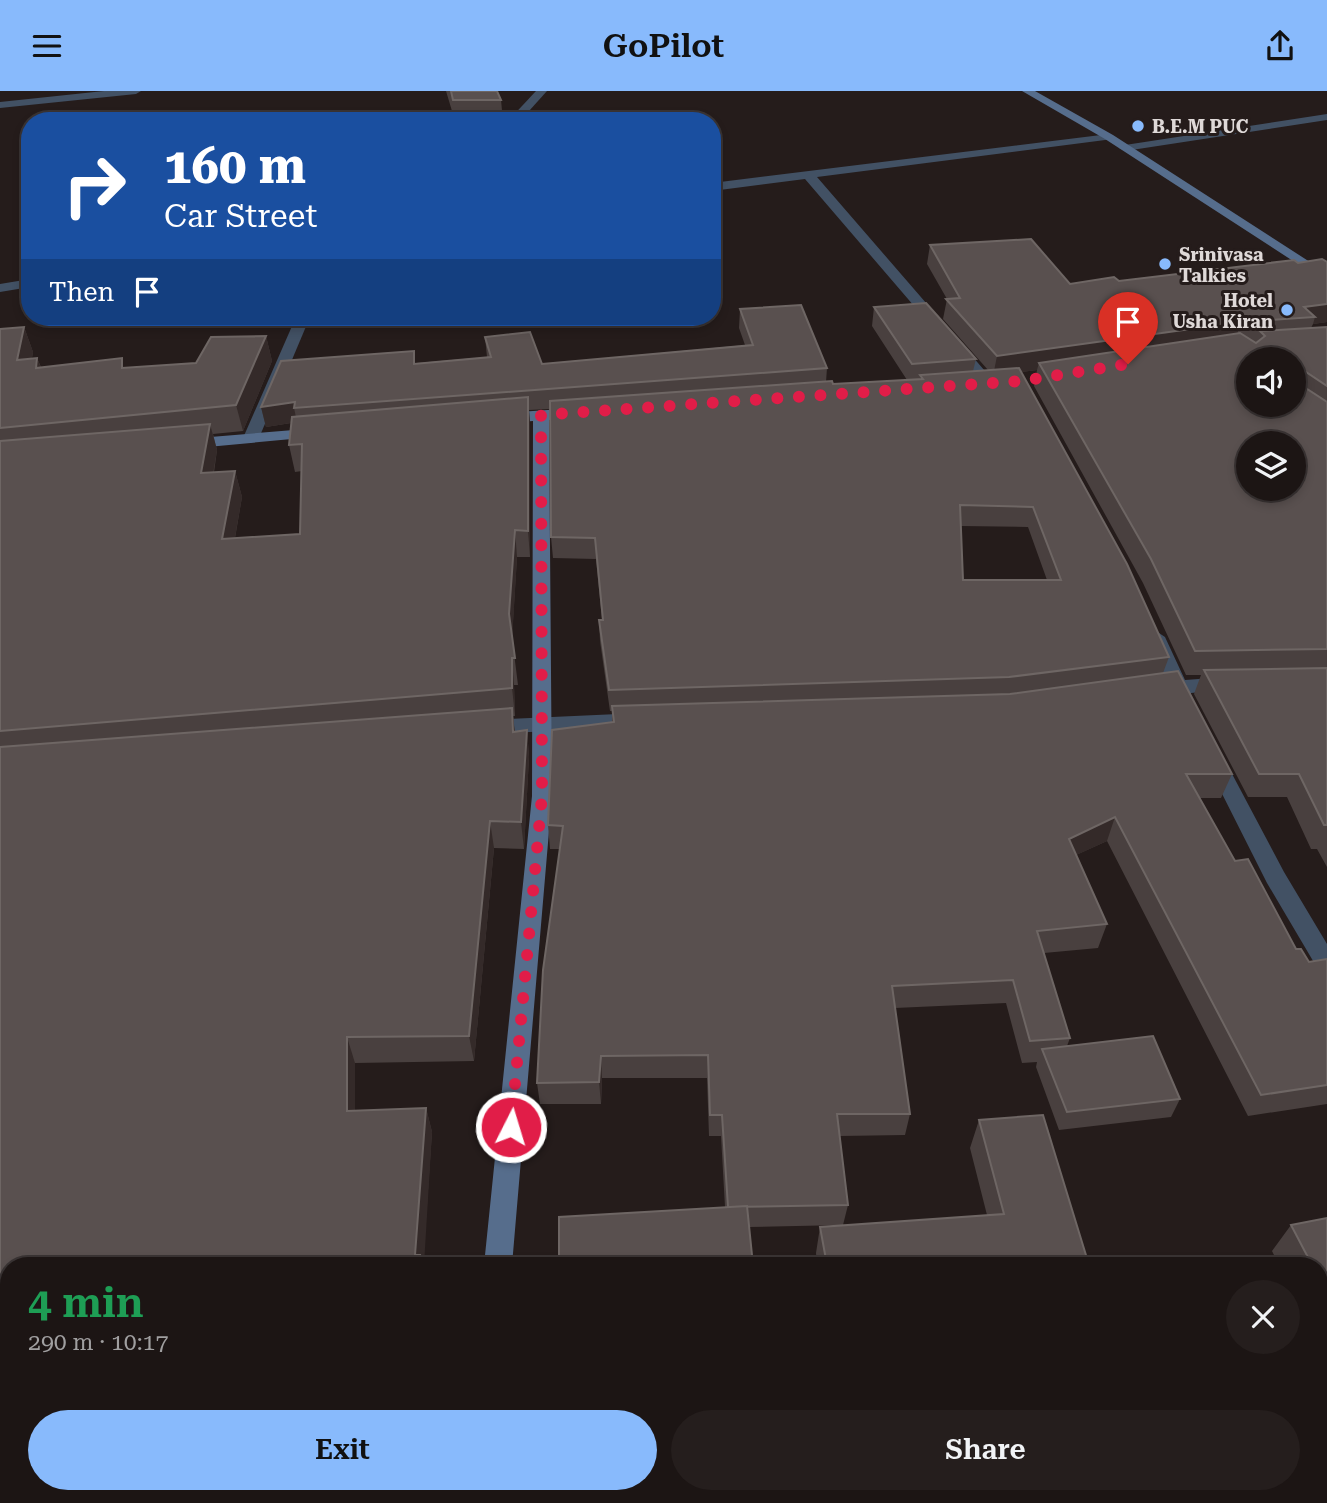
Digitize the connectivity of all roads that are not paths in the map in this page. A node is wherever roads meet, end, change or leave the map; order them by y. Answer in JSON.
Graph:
{"nodes":[{"id":1,"x":136,"y":91,"type":"edge"},
{"id":2,"x":542,"y":91,"type":"edge"},
{"id":3,"x":1027,"y":91,"type":"edge"},
{"id":4,"x":0,"y":105,"type":"edge"},
{"id":5,"x":522,"y":112,"type":"edge"},
{"id":6,"x":1327,"y":117,"type":"edge"},
{"id":7,"x":1109,"y":137,"type":"junction"},
{"id":8,"x":1125,"y":148,"type":"junction"},
{"id":9,"x":809,"y":176,"type":"junction"},
{"id":10,"x":721,"y":186,"type":"edge"},
{"id":11,"x":1327,"y":279,"type":"edge"},
{"id":12,"x":21,"y":284,"type":"edge"},
{"id":13,"x":0,"y":288,"type":"edge"},
{"id":14,"x":299,"y":326,"type":"edge"},
{"id":15,"x":985,"y":382,"type":"edge"},
{"id":16,"x":597,"y":411,"type":"edge"},
{"id":17,"x":541,"y":415,"type":"junction"},
{"id":18,"x":486,"y":420,"type":"edge"},
{"id":19,"x":334,"y":432,"type":"edge"},
{"id":20,"x":251,"y":439,"type":"junction"},
{"id":21,"x":172,"y":446,"type":"edge"},
{"id":22,"x":1149,"y":622,"type":"edge"},
{"id":23,"x":1245,"y":684,"type":"edge"},
{"id":24,"x":1177,"y":685,"type":"junction"},
{"id":25,"x":1137,"y":690,"type":"edge"},
{"id":26,"x":1189,"y":709,"type":"edge"},
{"id":27,"x":655,"y":719,"type":"edge"},
{"id":28,"x":543,"y":723,"type":"junction"},
{"id":29,"x":473,"y":728,"type":"edge"},
{"id":30,"x":1208,"y":745,"type":"edge"},
{"id":31,"x":1327,"y":964,"type":"edge"},
{"id":32,"x":499,"y":1257,"type":"edge"}],
"edges":[{"from":1,"to":4,"type":"street"},
{"from":2,"to":5,"type":"street"},
{"from":3,"to":7,"type":"street"},
{"from":6,"to":8,"type":"street"},
{"from":7,"to":8,"type":"street"},
{"from":7,"to":9,"type":"street"},
{"from":8,"to":11,"type":"street"},
{"from":9,"to":10,"type":"street"},
{"from":9,"to":15,"type":"street"},
{"from":12,"to":13,"type":"street"},
{"from":14,"to":20,"type":"street"},
{"from":16,"to":17,"type":"street"},
{"from":17,"to":18,"type":"street"},
{"from":17,"to":28,"type":"street"},
{"from":19,"to":20,"type":"street"},
{"from":20,"to":21,"type":"street"},
{"from":22,"to":24,"type":"street"},
{"from":23,"to":24,"type":"street"},
{"from":24,"to":25,"type":"street"},
{"from":24,"to":26,"type":"street"},
{"from":27,"to":28,"type":"street"},
{"from":28,"to":29,"type":"street"},
{"from":28,"to":32,"type":"street"},
{"from":30,"to":31,"type":"street"}]}
